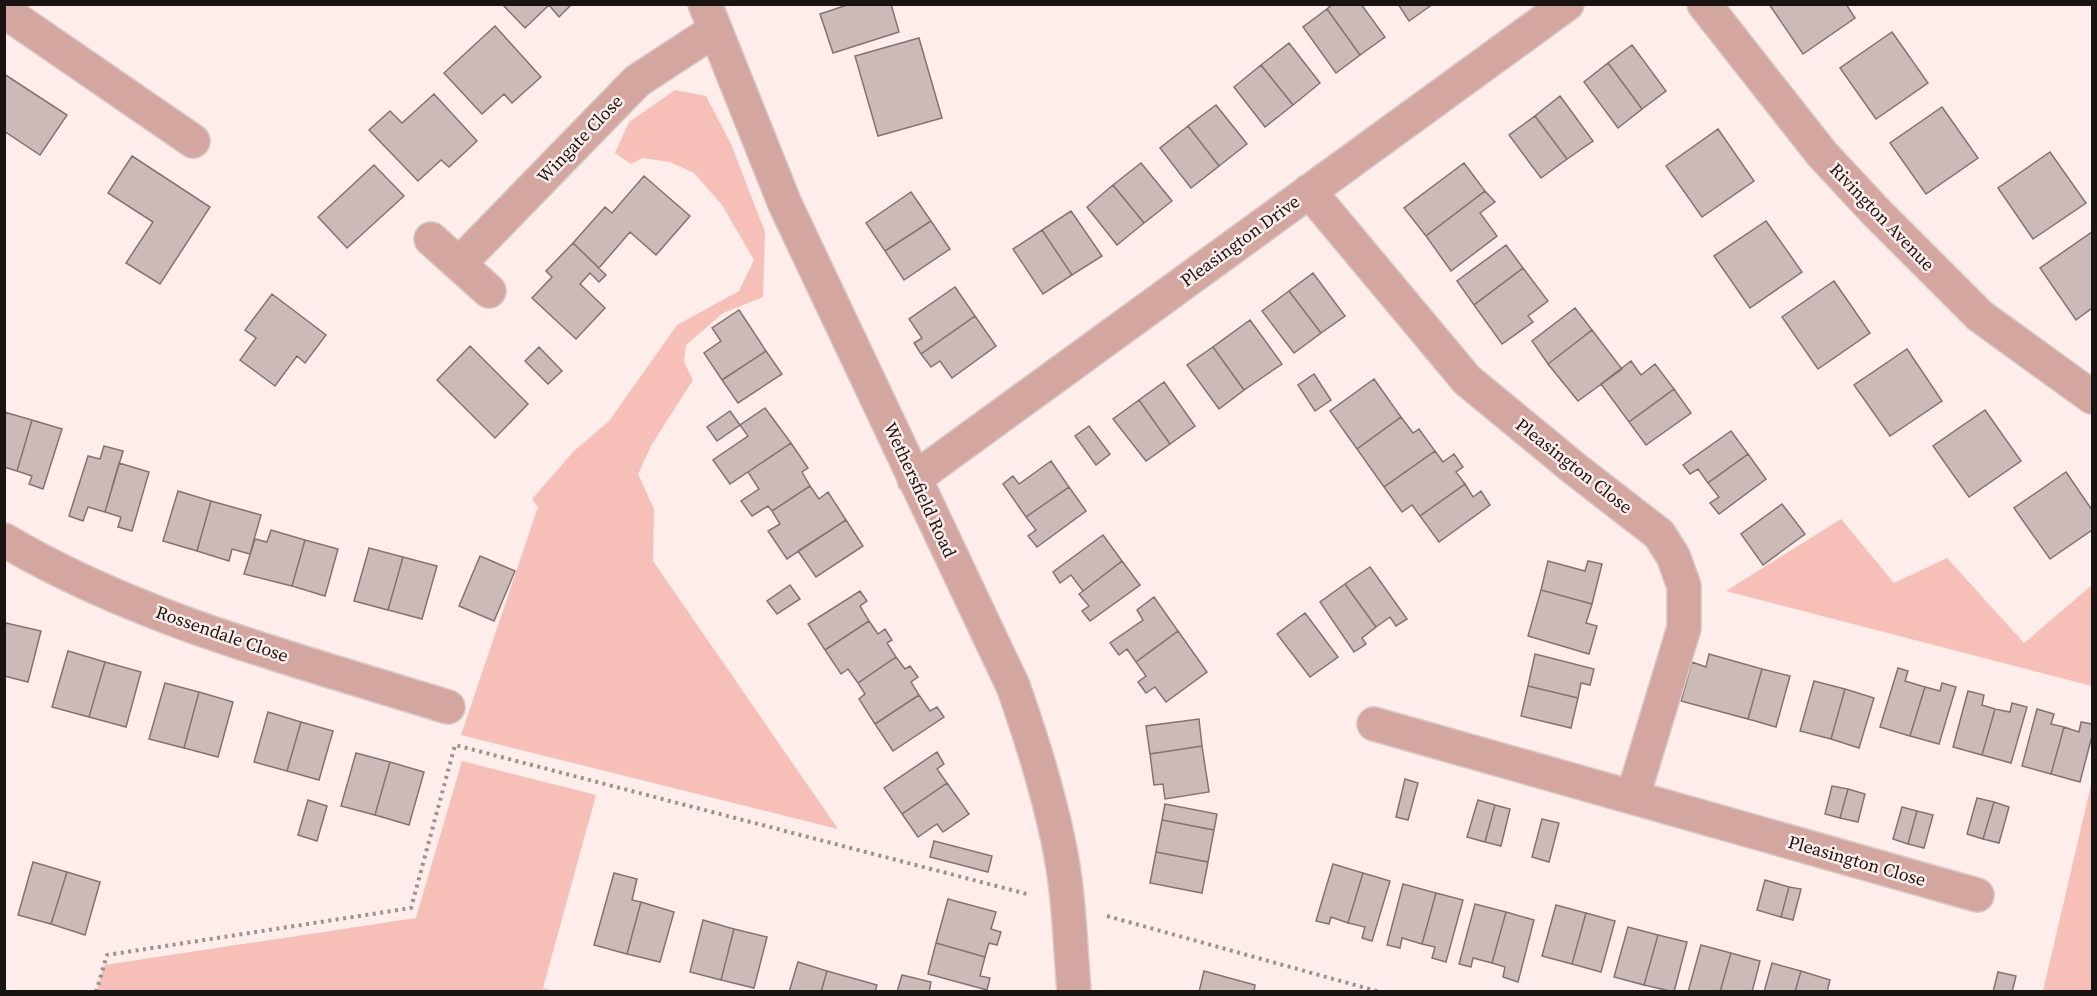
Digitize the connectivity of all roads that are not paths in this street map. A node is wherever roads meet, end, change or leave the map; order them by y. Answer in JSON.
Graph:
{"nodes":[{"id":1,"x":1568,"y":4,"type":"edge"},
{"id":2,"x":1704,"y":4,"type":"edge"},
{"id":3,"x":4,"y":10,"type":"edge"},
{"id":4,"x":710,"y":17,"type":"edge"},
{"id":5,"x":194,"y":141,"type":"dead end"},
{"id":6,"x":1309,"y":190,"type":"junction"},
{"id":7,"x":431,"y":239,"type":"dead end"},
{"id":8,"x":459,"y":264,"type":"junction"},
{"id":9,"x":489,"y":291,"type":"dead end"},
{"id":10,"x":2092,"y":397,"type":"edge"},
{"id":11,"x":914,"y":479,"type":"junction"},
{"id":12,"x":4,"y":540,"type":"edge"},
{"id":13,"x":448,"y":706,"type":"dead end"},
{"id":14,"x":1374,"y":724,"type":"dead end"},
{"id":15,"x":1633,"y":796,"type":"junction"},
{"id":16,"x":1977,"y":895,"type":"dead end"},
{"id":17,"x":1074,"y":992,"type":"edge"}],
"edges":[{"from":1,"to":6,"type":"street","name":"Pleasington Drive"},
{"from":2,"to":10,"type":"street","name":"Rivington Avenue"},
{"from":3,"to":5,"type":"street"},
{"from":4,"to":8,"type":"street","name":"Wingate Close"},
{"from":4,"to":11,"type":"street","name":"Wethersfield Road"},
{"from":6,"to":11,"type":"street","name":"Pleasington Drive"},
{"from":6,"to":15,"type":"street","name":"Pleasington Close"},
{"from":7,"to":8,"type":"street"},
{"from":8,"to":9,"type":"street"},
{"from":11,"to":17,"type":"street","name":"Wethersfield Road"},
{"from":12,"to":13,"type":"street","name":"Rossendale Close"},
{"from":14,"to":15,"type":"street","name":"Pleasington Close"},
{"from":15,"to":16,"type":"street","name":"Pleasington Close"}]}
